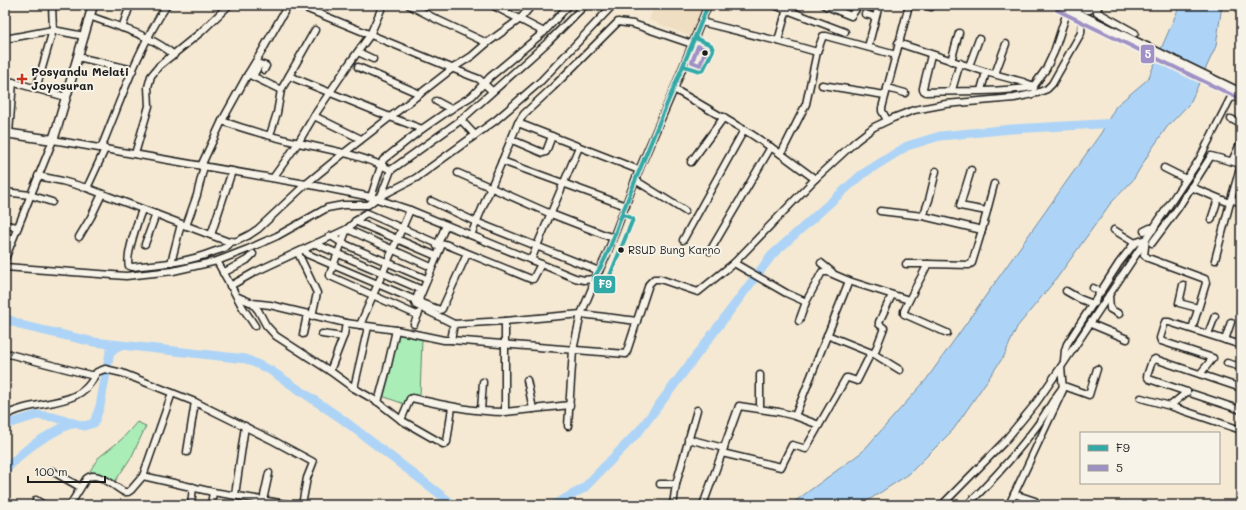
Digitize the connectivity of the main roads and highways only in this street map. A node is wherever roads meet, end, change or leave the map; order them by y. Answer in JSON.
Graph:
{"nodes":[{"id":1,"x":93,"y":5,"type":"edge"},
{"id":2,"x":1068,"y":6,"type":"edge"},
{"id":3,"x":1241,"y":93,"type":"edge"},
{"id":4,"x":7,"y":133,"type":"edge"}],
"edges":[{"from":1,"to":4,"type":"main road"},
{"from":2,"to":3,"type":"main road"}]}
